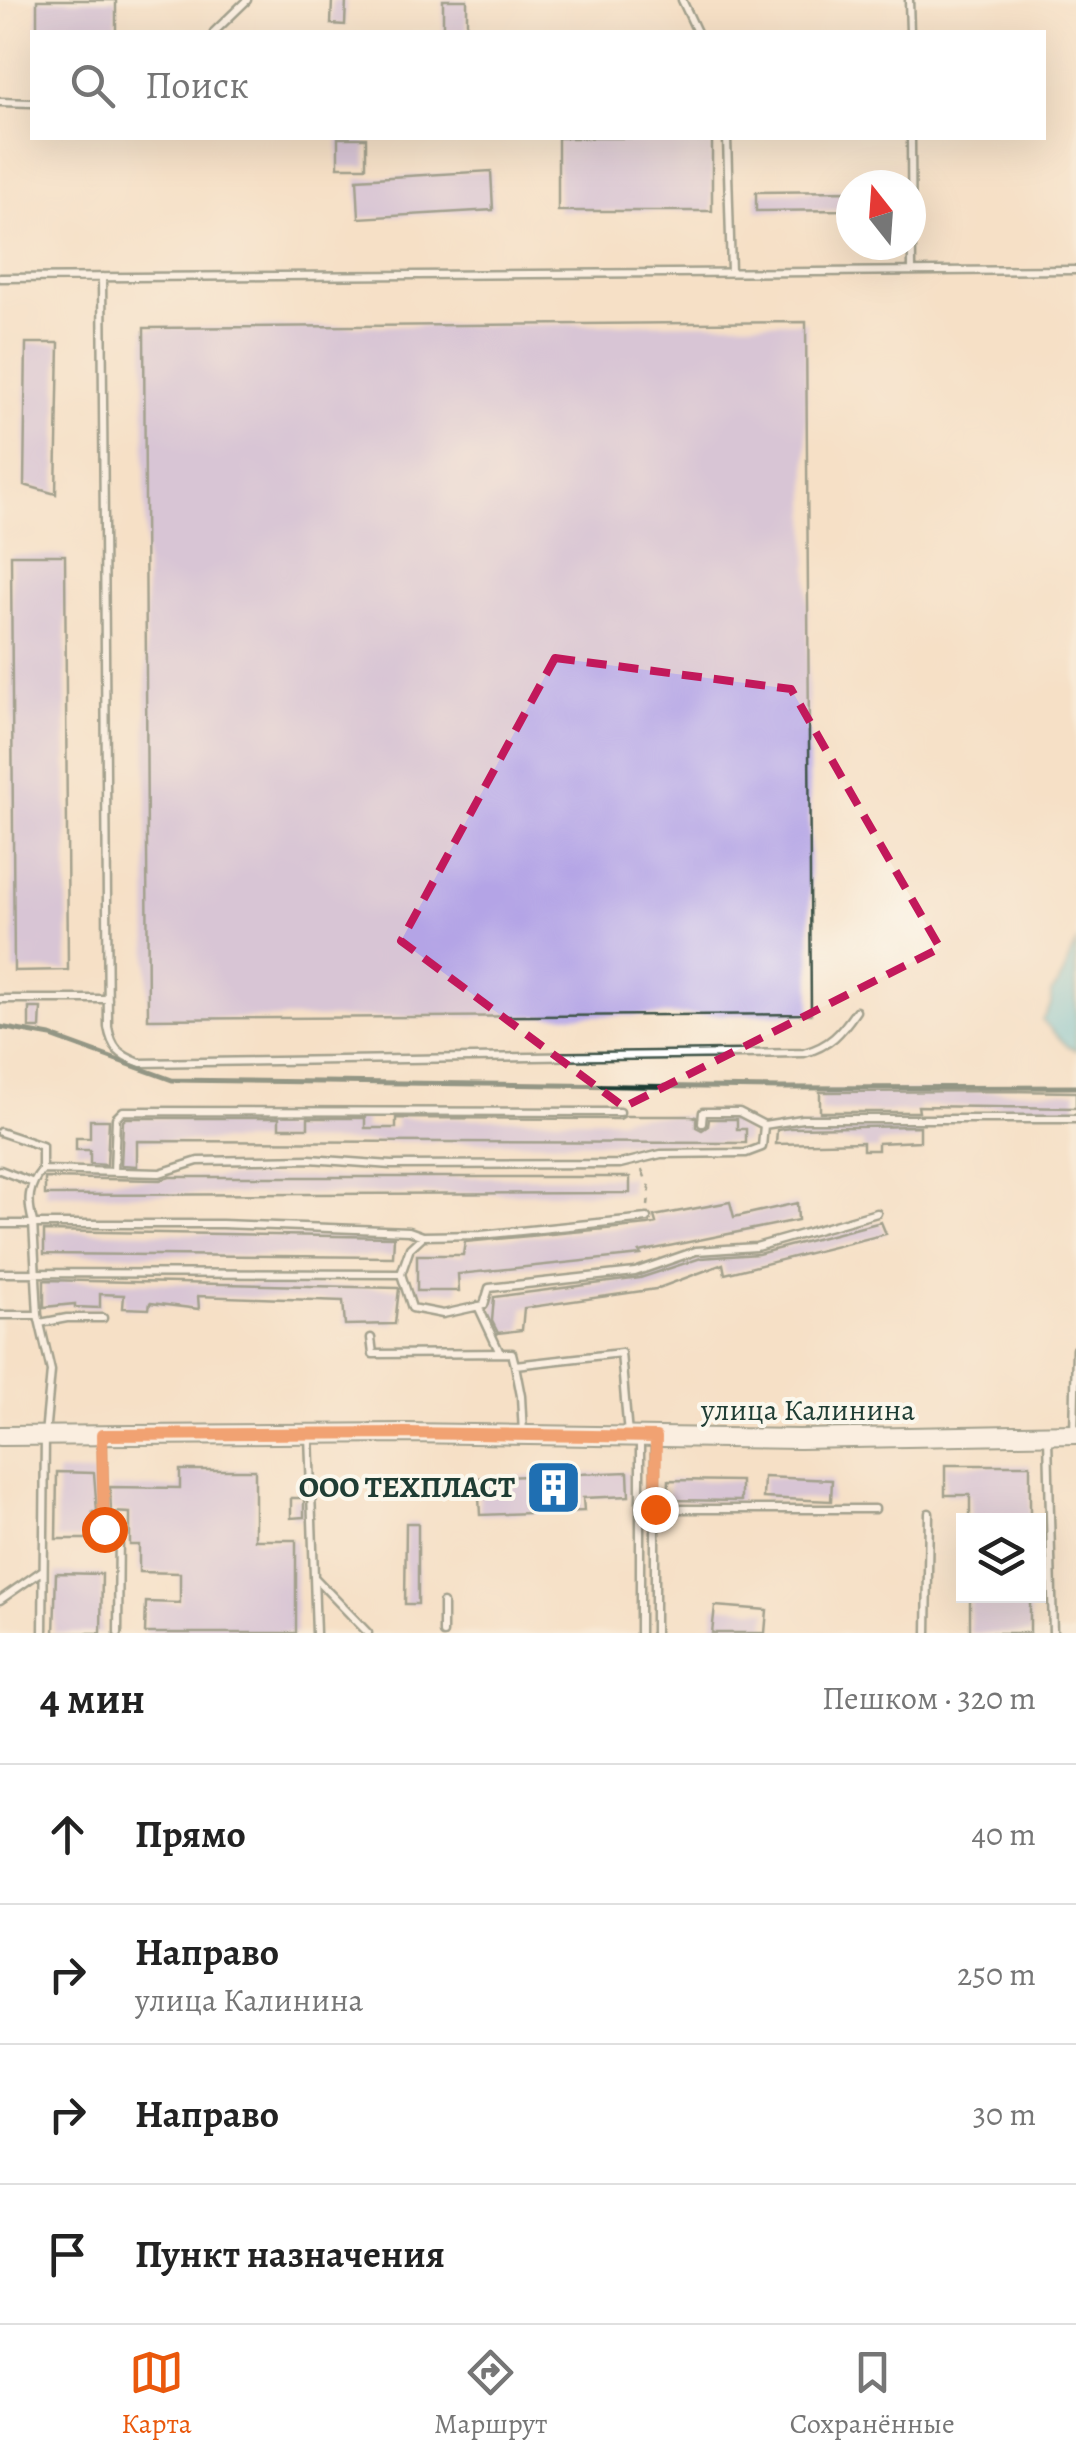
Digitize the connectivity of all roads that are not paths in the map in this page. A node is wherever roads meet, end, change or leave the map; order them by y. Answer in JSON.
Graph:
{"nodes":[{"id":1,"x":247,"y":0,"type":"edge"},
{"id":2,"x":682,"y":0,"type":"edge"},
{"id":3,"x":909,"y":0,"type":"edge"},
{"id":4,"x":216,"y":30,"type":"edge"},
{"id":5,"x":695,"y":30,"type":"edge"},
{"id":6,"x":910,"y":30,"type":"edge"},
{"id":7,"x":0,"y":102,"type":"edge"},
{"id":8,"x":30,"y":103,"type":"edge"},
{"id":9,"x":727,"y":140,"type":"edge"},
{"id":10,"x":911,"y":140,"type":"edge"},
{"id":11,"x":1076,"y":270,"type":"edge"},
{"id":12,"x":912,"y":271,"type":"junction"},
{"id":13,"x":731,"y":272,"type":"junction"},
{"id":14,"x":102,"y":277,"type":"junction"},
{"id":15,"x":0,"y":278,"type":"edge"},
{"id":16,"x":108,"y":998,"type":"junction"},
{"id":17,"x":0,"y":1000,"type":"edge"},
{"id":18,"x":856,"y":1011,"type":"dead end"},
{"id":19,"x":620,"y":1112,"type":"dead end"},
{"id":20,"x":1076,"y":1119,"type":"edge"},
{"id":21,"x":702,"y":1123,"type":"dead end"},
{"id":22,"x":764,"y":1126,"type":"junction"},
{"id":23,"x":0,"y":1132,"type":"edge"},
{"id":24,"x":0,"y":1170,"type":"edge"},
{"id":25,"x":42,"y":1170,"type":"junction"},
{"id":26,"x":114,"y":1172,"type":"junction"},
{"id":27,"x":31,"y":1182,"type":"junction"},
{"id":28,"x":877,"y":1214,"type":"dead end"},
{"id":29,"x":646,"y":1218,"type":"road end"},
{"id":30,"x":33,"y":1222,"type":"junction"},
{"id":31,"x":0,"y":1224,"type":"edge"},
{"id":32,"x":423,"y":1236,"type":"junction"},
{"id":33,"x":0,"y":1273,"type":"edge"},
{"id":34,"x":36,"y":1273,"type":"junction"},
{"id":35,"x":401,"y":1274,"type":"junction"},
{"id":36,"x":478,"y":1306,"type":"junction"},
{"id":37,"x":0,"y":1315,"type":"edge"},
{"id":38,"x":103,"y":1318,"type":"dead end"},
{"id":39,"x":39,"y":1319,"type":"junction"},
{"id":40,"x":371,"y":1338,"type":"dead end"},
{"id":41,"x":1076,"y":1349,"type":"edge"},
{"id":42,"x":500,"y":1353,"type":"junction"},
{"id":43,"x":515,"y":1365,"type":"junction"},
{"id":44,"x":309,"y":1434,"type":"junction"},
{"id":45,"x":1075,"y":1434,"type":"edge"},
{"id":46,"x":44,"y":1435,"type":"junction"},
{"id":47,"x":102,"y":1435,"type":"junction"},
{"id":48,"x":522,"y":1435,"type":"junction"},
{"id":49,"x":0,"y":1436,"type":"edge"},
{"id":50,"x":1048,"y":1436,"type":"junction"},
{"id":51,"x":641,"y":1437,"type":"junction"},
{"id":52,"x":655,"y":1509,"type":"junction"},
{"id":53,"x":875,"y":1509,"type":"dead end"},
{"id":54,"x":929,"y":1513,"type":"dead end"},
{"id":55,"x":44,"y":1569,"type":"junction"},
{"id":56,"x":314,"y":1577,"type":"junction"},
{"id":57,"x":0,"y":1600,"type":"edge"},
{"id":58,"x":442,"y":1602,"type":"dead end"},
{"id":59,"x":43,"y":1633,"type":"edge"},
{"id":60,"x":118,"y":1633,"type":"edge"},
{"id":61,"x":316,"y":1633,"type":"edge"},
{"id":62,"x":368,"y":1633,"type":"edge"},
{"id":63,"x":444,"y":1633,"type":"edge"},
{"id":64,"x":640,"y":1633,"type":"edge"},
{"id":65,"x":655,"y":1633,"type":"edge"},
{"id":66,"x":927,"y":1633,"type":"edge"},
{"id":67,"x":1053,"y":1633,"type":"edge"}],
"edges":[{"from":1,"to":4,"type":"lane"},
{"from":2,"to":5,"type":"lane"},
{"from":3,"to":6,"type":"lane"},
{"from":7,"to":8,"type":"lane"},
{"from":9,"to":13,"type":"lane"},
{"from":10,"to":12,"type":"lane"},
{"from":11,"to":12,"type":"lane"},
{"from":12,"to":13,"type":"lane"},
{"from":13,"to":14,"type":"lane"},
{"from":14,"to":15,"type":"lane"},
{"from":14,"to":16,"type":"lane"},
{"from":16,"to":17,"type":"lane"},
{"from":16,"to":18,"type":"lane"},
{"from":19,"to":26,"type":"lane"},
{"from":20,"to":22,"type":"lane"},
{"from":21,"to":22,"type":"lane"},
{"from":22,"to":26,"type":"lane"},
{"from":23,"to":25,"type":"lane"},
{"from":24,"to":27,"type":"lane"},
{"from":25,"to":26,"type":"lane"},
{"from":25,"to":27,"type":"lane"},
{"from":27,"to":30,"type":"lane"},
{"from":28,"to":36,"type":"lane"},
{"from":29,"to":32,"type":"lane"},
{"from":30,"to":31,"type":"lane"},
{"from":30,"to":32,"type":"lane"},
{"from":30,"to":34,"type":"lane"},
{"from":32,"to":35,"type":"lane"},
{"from":33,"to":34,"type":"lane"},
{"from":34,"to":35,"type":"lane"},
{"from":34,"to":39,"type":"lane"},
{"from":35,"to":36,"type":"lane"},
{"from":36,"to":42,"type":"lane"},
{"from":37,"to":39,"type":"lane"},
{"from":38,"to":39,"type":"lane"},
{"from":39,"to":46,"type":"lane"},
{"from":40,"to":42,"type":"lane"},
{"from":41,"to":45,"type":"lane"},
{"from":42,"to":43,"type":"lane"},
{"from":43,"to":48,"type":"lane"},
{"from":43,"to":51,"type":"lane"},
{"from":44,"to":47,"type":"street","name":"улица Калинина"},
{"from":44,"to":48,"type":"street","name":"улица Калинина"},
{"from":44,"to":56,"type":"lane"},
{"from":45,"to":50,"type":"street","name":"улица Калинина"},
{"from":46,"to":47,"type":"street","name":"улица Калинина"},
{"from":46,"to":49,"type":"street","name":"улица Калинина"},
{"from":46,"to":55,"type":"lane"},
{"from":47,"to":60,"type":"lane"},
{"from":48,"to":51,"type":"street","name":"улица Калинина"},
{"from":50,"to":51,"type":"street","name":"улица Калинина"},
{"from":50,"to":67,"type":"lane"},
{"from":51,"to":52,"type":"lane"},
{"from":51,"to":64,"type":"lane"},
{"from":52,"to":53,"type":"lane"},
{"from":52,"to":65,"type":"lane"},
{"from":54,"to":66,"type":"lane"},
{"from":55,"to":57,"type":"lane"},
{"from":55,"to":59,"type":"lane"},
{"from":56,"to":61,"type":"lane"},
{"from":56,"to":62,"type":"lane"},
{"from":58,"to":63,"type":"lane"}]}
